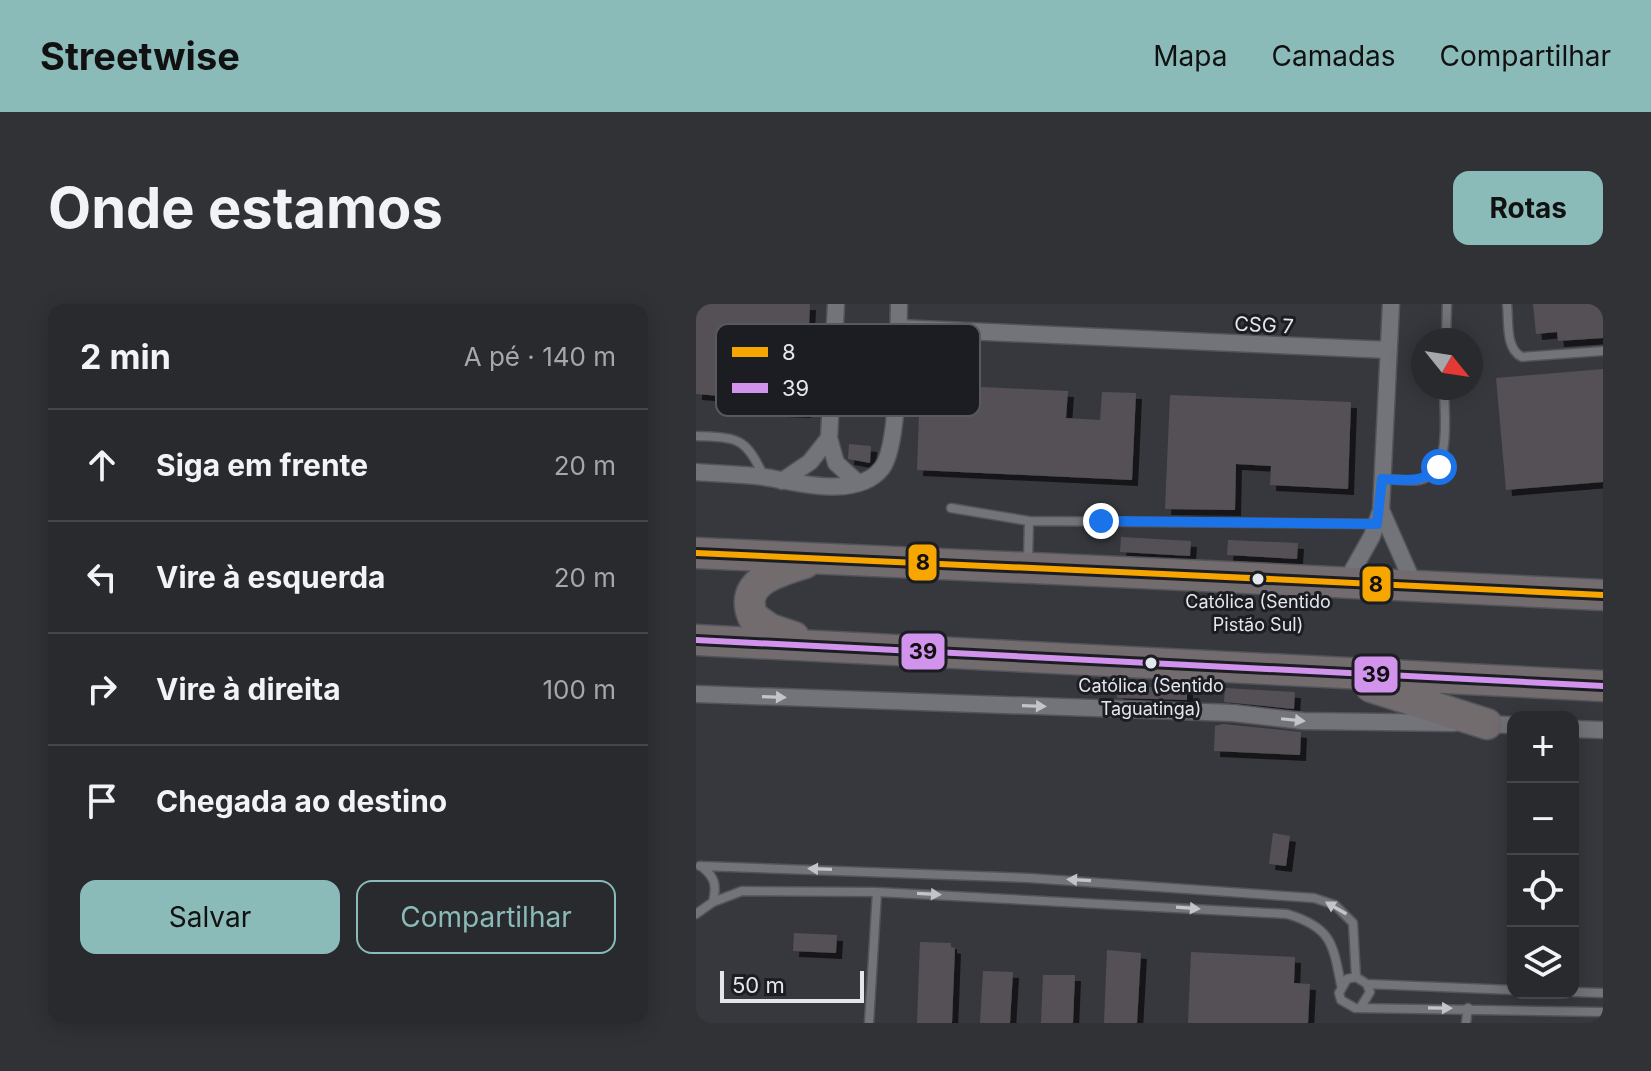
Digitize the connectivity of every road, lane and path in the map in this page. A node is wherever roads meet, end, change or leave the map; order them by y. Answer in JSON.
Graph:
{"nodes":[{"id":1,"x":836,"y":304,"type":"edge"},
{"id":2,"x":899,"y":304,"type":"edge"},
{"id":3,"x":1391,"y":304,"type":"edge"},
{"id":4,"x":1447,"y":304,"type":"edge"},
{"id":5,"x":1507,"y":304,"type":"edge"},
{"id":6,"x":835,"y":324,"type":"edge"},
{"id":7,"x":898,"y":324,"type":"edge"},
{"id":8,"x":1446,"y":328,"type":"edge"},
{"id":9,"x":980,"y":332,"type":"edge"},
{"id":10,"x":1389,"y":350,"type":"junction"},
{"id":11,"x":1603,"y":351,"type":"edge"},
{"id":12,"x":1443,"y":400,"type":"edge"},
{"id":13,"x":830,"y":416,"type":"edge"},
{"id":14,"x":892,"y":416,"type":"edge"},
{"id":15,"x":696,"y":436,"type":"edge"},
{"id":16,"x":829,"y":438,"type":"junction"},
{"id":17,"x":696,"y":472,"type":"edge"},
{"id":18,"x":764,"y":477,"type":"junction"},
{"id":19,"x":1382,"y":479,"type":"junction"},
{"id":20,"x":864,"y":480,"type":"junction"},
{"id":21,"x":787,"y":482,"type":"junction"},
{"id":22,"x":951,"y":508,"type":"dead end"},
{"id":23,"x":1382,"y":520,"type":"junction"},
{"id":24,"x":1029,"y":521,"type":"junction"},
{"id":25,"x":696,"y":553,"type":"edge"},
{"id":26,"x":822,"y":558,"type":"junction"},
{"id":27,"x":1028,"y":565,"type":"junction"},
{"id":28,"x":1345,"y":584,"type":"junction"},
{"id":29,"x":1415,"y":587,"type":"junction"},
{"id":30,"x":1603,"y":595,"type":"edge"},
{"id":31,"x":696,"y":640,"type":"edge"},
{"id":32,"x":820,"y":646,"type":"junction"},
{"id":33,"x":1335,"y":675,"type":"junction"},
{"id":34,"x":1603,"y":686,"type":"edge"},
{"id":35,"x":696,"y":694,"type":"edge"},
{"id":36,"x":1500,"y":725,"type":"edge"},
{"id":37,"x":1579,"y":729,"type":"edge"},
{"id":38,"x":1603,"y":730,"type":"edge"},
{"id":39,"x":698,"y":866,"type":"edge"},
{"id":40,"x":877,"y":892,"type":"junction"},
{"id":41,"x":713,"y":902,"type":"junction"},
{"id":42,"x":696,"y":914,"type":"edge"},
{"id":43,"x":1356,"y":977,"type":"junction"},
{"id":44,"x":1367,"y":984,"type":"junction"},
{"id":45,"x":1341,"y":985,"type":"junction"},
{"id":46,"x":1507,"y":990,"type":"edge"},
{"id":47,"x":1579,"y":992,"type":"edge"},
{"id":48,"x":1603,"y":993,"type":"edge"},
{"id":49,"x":1362,"y":1005,"type":"junction"},
{"id":50,"x":1468,"y":1008,"type":"junction"},
{"id":51,"x":1603,"y":1012,"type":"edge"},
{"id":52,"x":869,"y":1023,"type":"edge"},
{"id":53,"x":1466,"y":1023,"type":"edge"}],
"edges":[{"from":1,"to":6,"type":"street"},
{"from":2,"to":7,"type":"street"},
{"from":3,"to":10,"type":"street"},
{"from":4,"to":8,"type":"lane"},
{"from":5,"to":11,"type":"lane"},
{"from":9,"to":10,"type":"street","name":"CSG 7"},
{"from":10,"to":19,"type":"street"},
{"from":12,"to":19,"type":"lane"},
{"from":13,"to":16,"type":"street"},
{"from":14,"to":20,"type":"street"},
{"from":15,"to":18,"type":"lane"},
{"from":16,"to":20,"type":"street"},
{"from":16,"to":21,"type":"street"},
{"from":17,"to":18,"type":"street"},
{"from":18,"to":21,"type":"street"},
{"from":19,"to":23,"type":"street"},
{"from":20,"to":21,"type":"street"},
{"from":22,"to":24,"type":"lane"},
{"from":23,"to":24,"type":"lane"},
{"from":23,"to":28,"type":"street"},
{"from":23,"to":29,"type":"street"},
{"from":24,"to":27,"type":"lane"},
{"from":25,"to":26,"type":"highway"},
{"from":26,"to":27,"type":"highway"},
{"from":26,"to":32,"type":"highway"},
{"from":27,"to":28,"type":"highway"},
{"from":28,"to":29,"type":"highway"},
{"from":29,"to":30,"type":"highway"},
{"from":31,"to":32,"type":"highway"},
{"from":32,"to":33,"type":"highway"},
{"from":33,"to":34,"type":"highway"},
{"from":33,"to":36,"type":"highway"},
{"from":35,"to":36,"type":"street","one_way":true},
{"from":37,"to":38,"type":"street"},
{"from":39,"to":41,"type":"lane"},
{"from":43,"to":39,"type":"lane","one_way":true},
{"from":40,"to":41,"type":"lane"},
{"from":40,"to":45,"type":"lane","one_way":true},
{"from":40,"to":52,"type":"lane"},
{"from":41,"to":42,"type":"lane"},
{"from":43,"to":44,"type":"lane"},
{"from":43,"to":45,"type":"lane"},
{"from":44,"to":46,"type":"lane"},
{"from":44,"to":49,"type":"lane"},
{"from":45,"to":49,"type":"lane"},
{"from":47,"to":48,"type":"lane"},
{"from":49,"to":50,"type":"lane","one_way":true},
{"from":50,"to":51,"type":"lane"},
{"from":50,"to":53,"type":"lane"}]}
